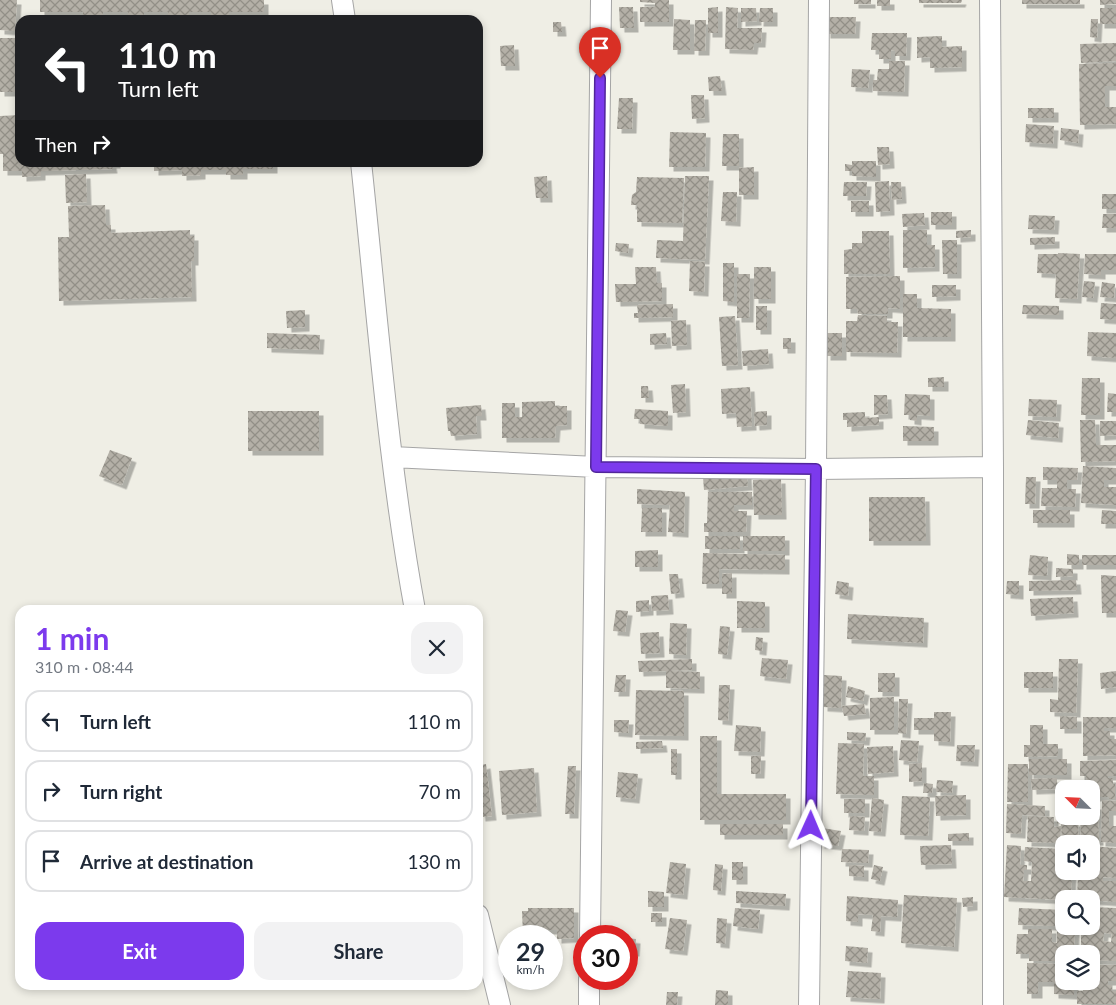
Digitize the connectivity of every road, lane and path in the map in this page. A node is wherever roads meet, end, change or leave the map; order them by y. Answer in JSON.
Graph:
{"nodes":[{"id":1,"x":342,"y":0,"type":"edge"},
{"id":2,"x":601,"y":0,"type":"edge"},
{"id":3,"x":819,"y":0,"type":"edge"},
{"id":4,"x":990,"y":0,"type":"edge"},
{"id":5,"x":344,"y":15,"type":"edge"},
{"id":6,"x":362,"y":167,"type":"edge"},
{"id":7,"x":392,"y":457,"type":"junction"},
{"id":8,"x":596,"y":467,"type":"junction"},
{"id":9,"x":993,"y":467,"type":"junction"},
{"id":10,"x":816,"y":469,"type":"junction"},
{"id":11,"x":414,"y":605,"type":"edge"},
{"id":12,"x":590,"y":925,"type":"edge"},
{"id":13,"x":483,"y":935,"type":"edge"},
{"id":14,"x":589,"y":990,"type":"edge"},
{"id":15,"x":500,"y":1005,"type":"edge"},
{"id":16,"x":589,"y":1005,"type":"edge"},
{"id":17,"x":809,"y":1005,"type":"edge"},
{"id":18,"x":993,"y":1005,"type":"edge"}],
"edges":[{"from":1,"to":5,"type":"street"},
{"from":2,"to":8,"type":"street"},
{"from":3,"to":10,"type":"street"},
{"from":4,"to":9,"type":"street"},
{"from":6,"to":7,"type":"street"},
{"from":7,"to":8,"type":"street"},
{"from":7,"to":11,"type":"street"},
{"from":8,"to":10,"type":"street"},
{"from":8,"to":12,"type":"street"},
{"from":9,"to":10,"type":"street"},
{"from":9,"to":18,"type":"street"},
{"from":10,"to":17,"type":"street"},
{"from":13,"to":15,"type":"street"},
{"from":14,"to":16,"type":"street"}]}
